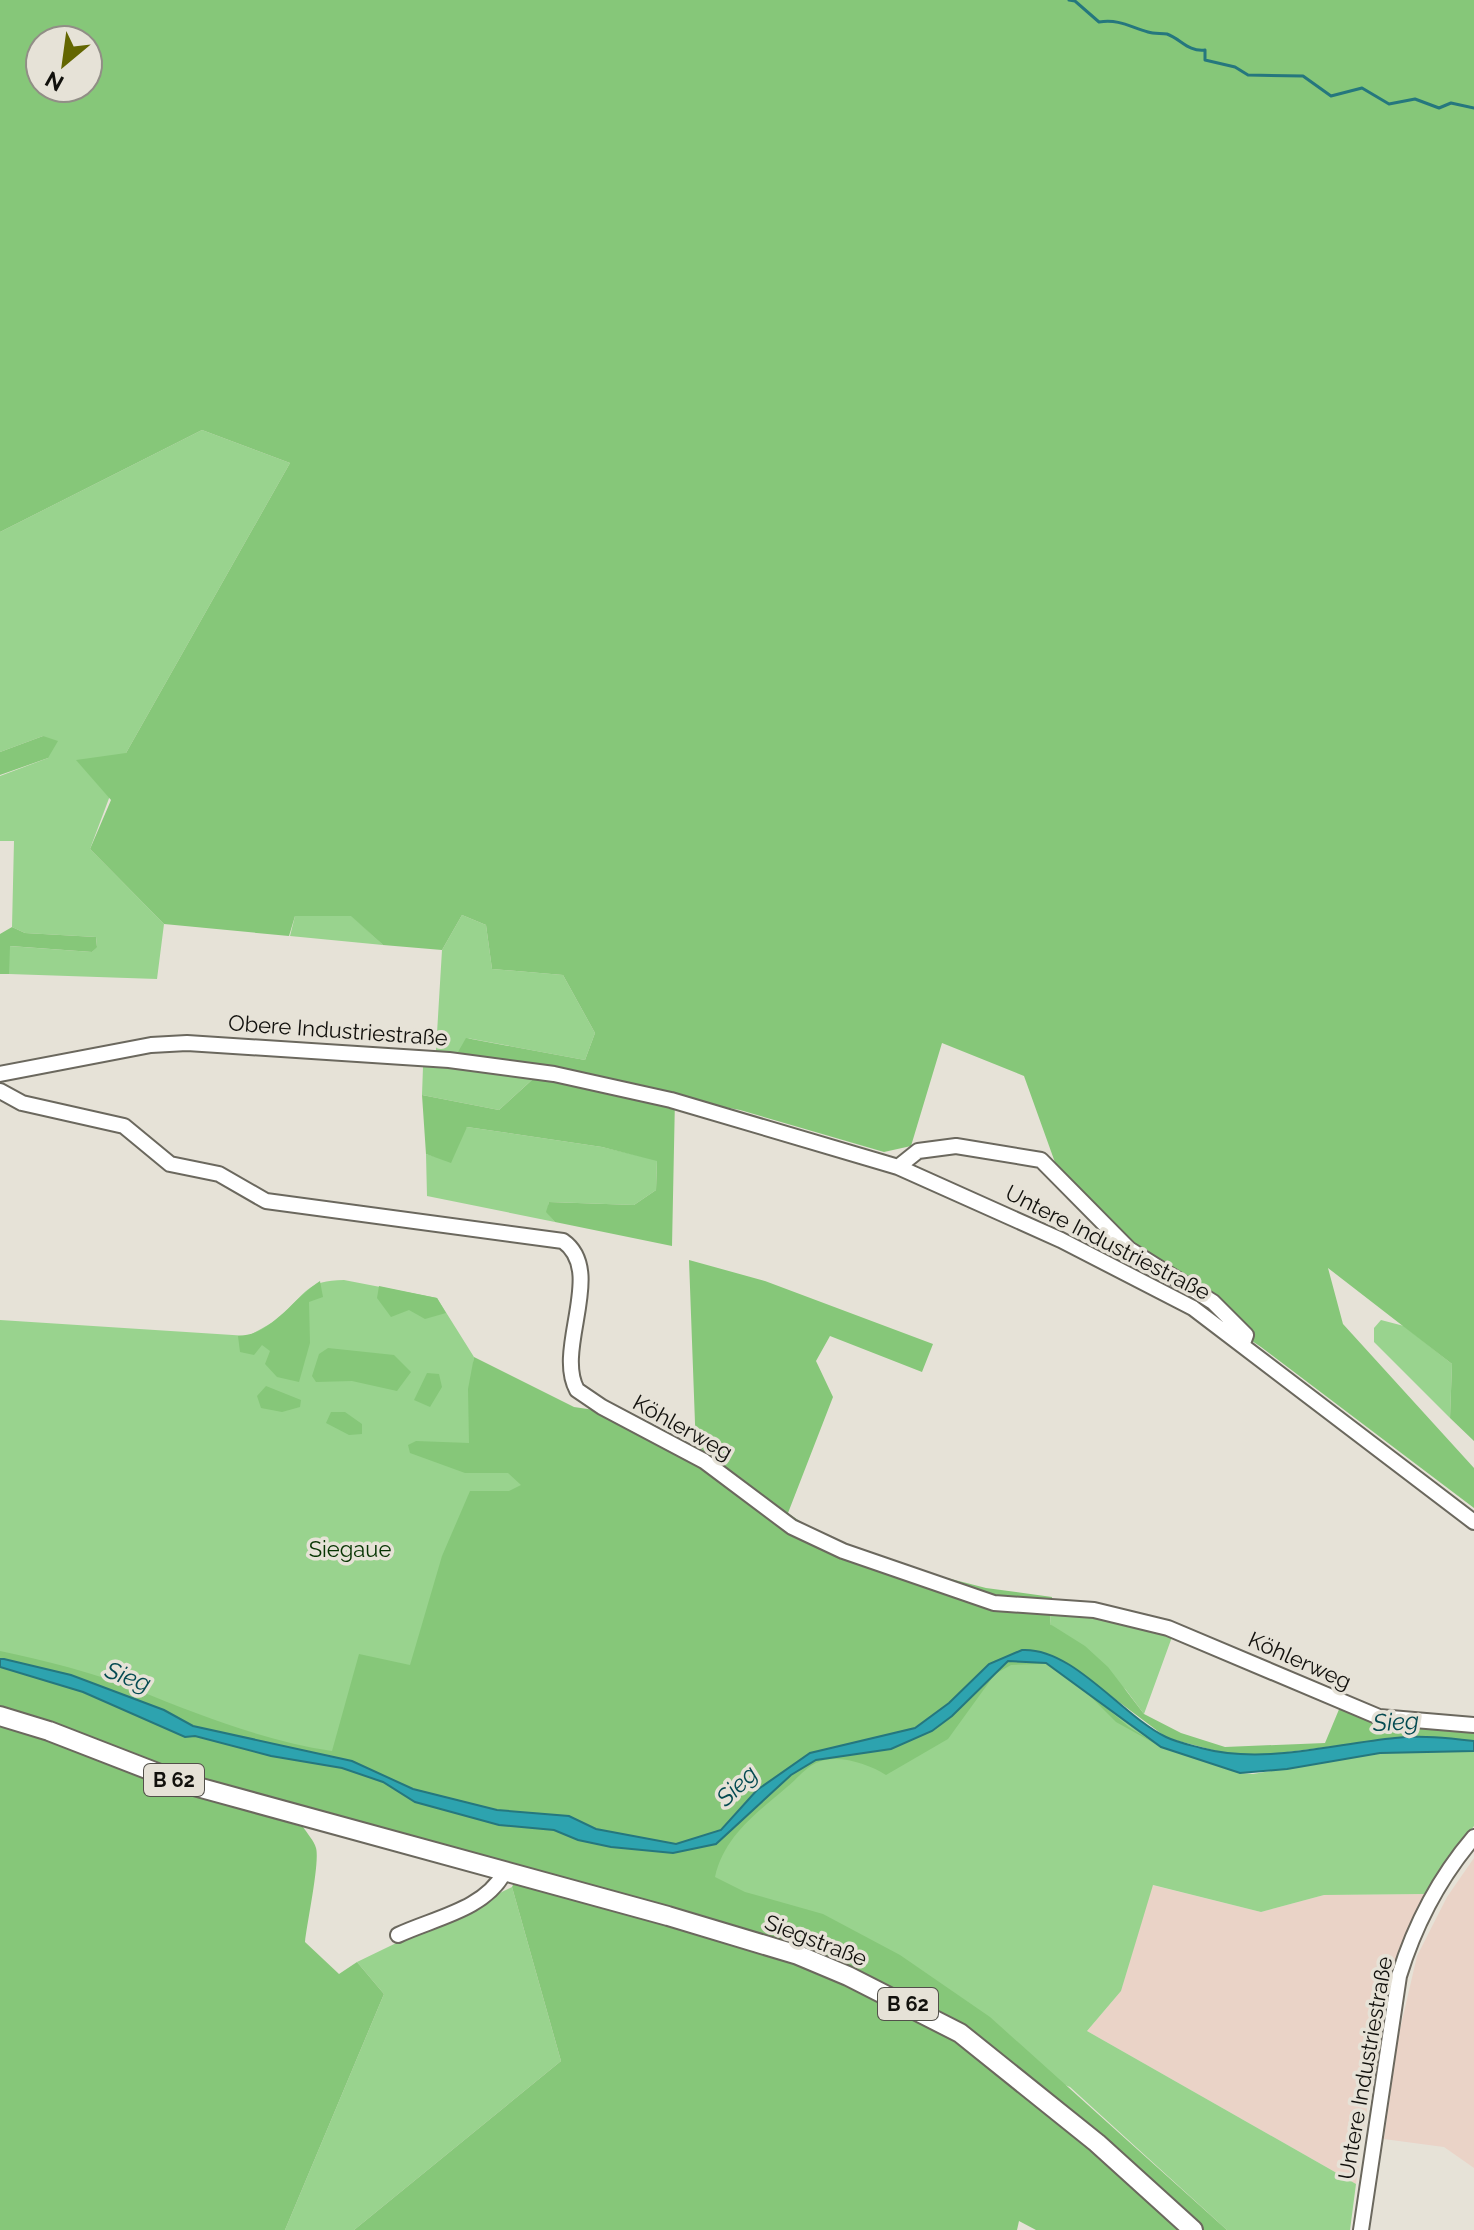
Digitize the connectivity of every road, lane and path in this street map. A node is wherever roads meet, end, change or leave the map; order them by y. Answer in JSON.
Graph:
{"nodes":[{"id":1,"x":0,"y":1074,"type":"edge"},
{"id":2,"x":0,"y":1091,"type":"edge"},
{"id":3,"x":671,"y":1100,"type":"joint"},
{"id":4,"x":898,"y":1167,"type":"junction"},
{"id":5,"x":1243,"y":1343,"type":"junction"},
{"id":6,"x":1474,"y":1522,"type":"edge"},
{"id":7,"x":0,"y":1716,"type":"edge"},
{"id":8,"x":1474,"y":1725,"type":"edge"},
{"id":9,"x":1474,"y":1837,"type":"edge"},
{"id":10,"x":504,"y":1873,"type":"junction"},
{"id":11,"x":398,"y":1935,"type":"dead end"},
{"id":12,"x":1193,"y":2230,"type":"edge"},
{"id":13,"x":1361,"y":2230,"type":"edge"}],
"edges":[{"from":1,"to":3,"type":"street","name":"Obere Industriestraße"},
{"from":2,"to":8,"type":"street","name":"Köhlerweg"},
{"from":3,"to":4,"type":"street","name":"Untere Industriestraße"},
{"from":4,"to":5,"type":"street","name":"Untere Industriestraße"},
{"from":4,"to":5,"type":"street"},
{"from":5,"to":6,"type":"street","name":"Untere Industriestraße"},
{"from":7,"to":10,"type":"main road","name":"Siegstraße","number":"B 62"},
{"from":9,"to":13,"type":"street","name":"Untere Industriestraße"},
{"from":10,"to":11,"type":"street"},
{"from":10,"to":12,"type":"main road","name":"Siegstraße","number":"B 62"}]}
